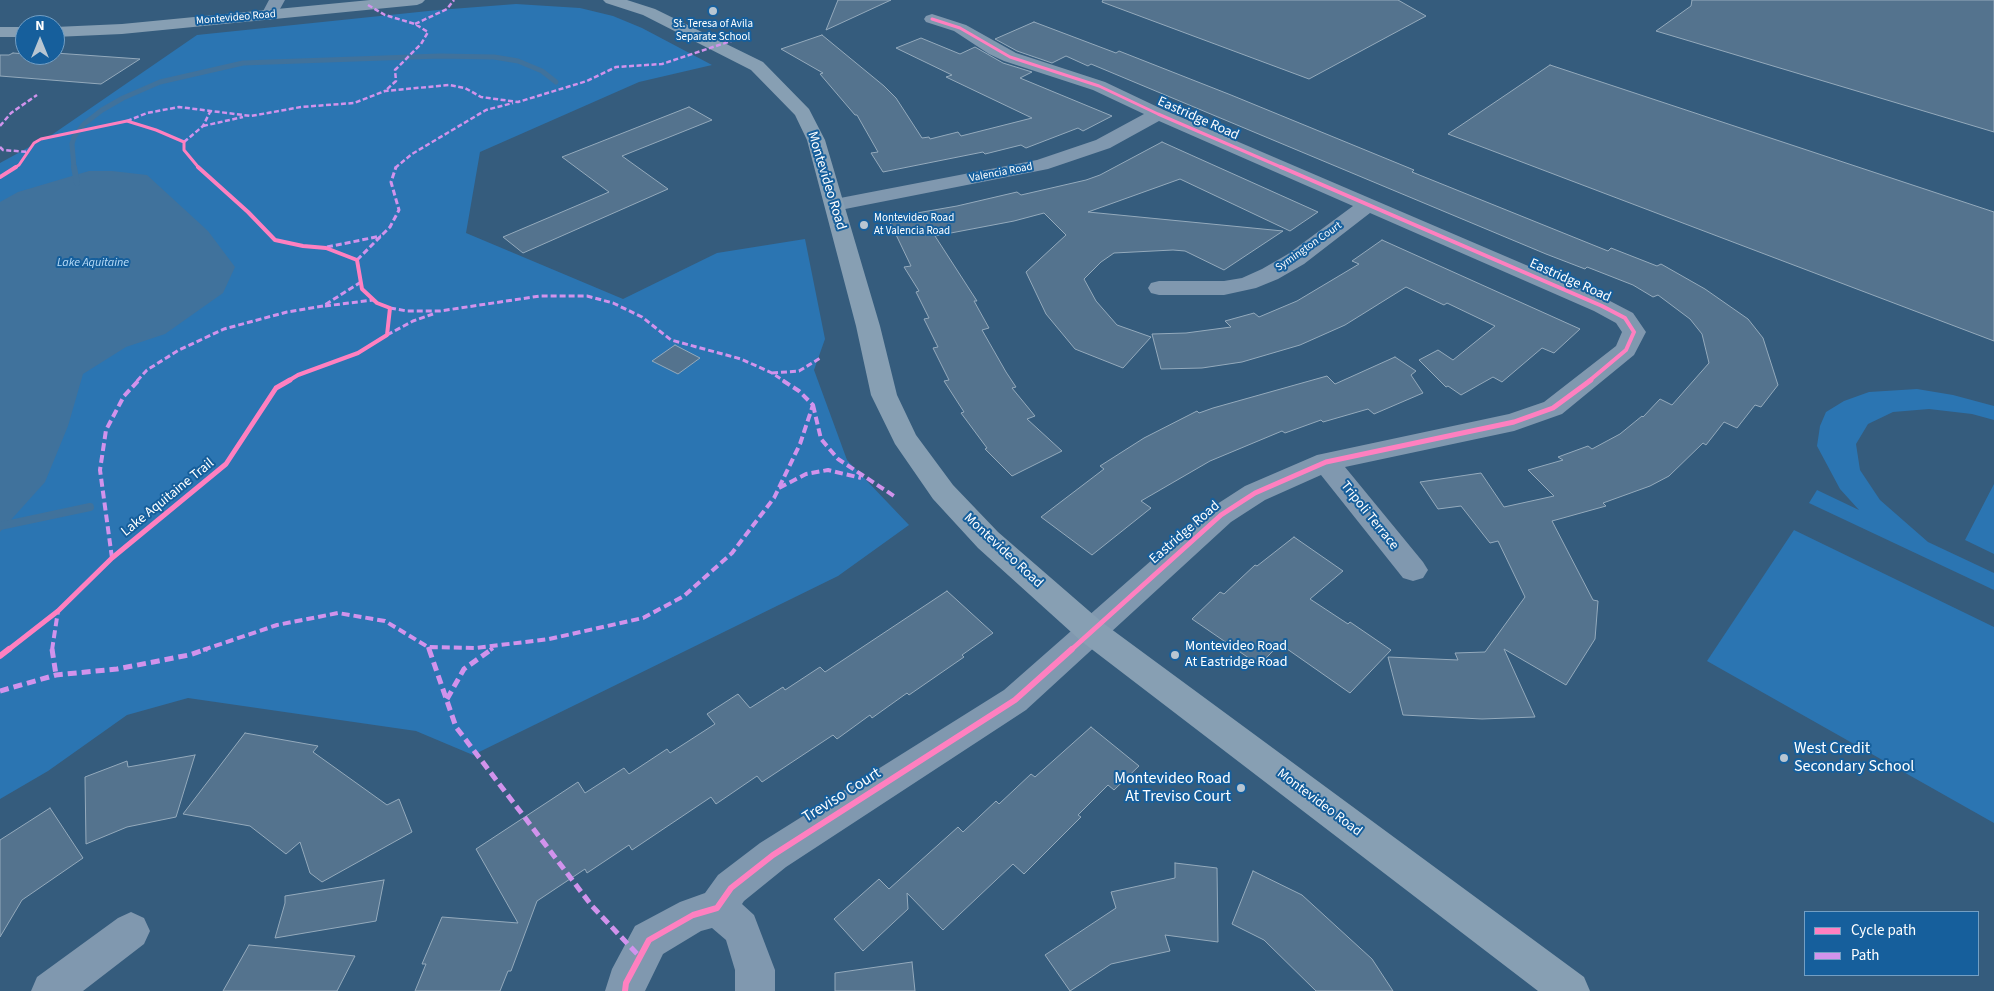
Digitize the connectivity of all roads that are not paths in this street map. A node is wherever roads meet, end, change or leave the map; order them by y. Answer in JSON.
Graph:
{"nodes":[{"id":1,"x":277,"y":0,"type":"edge"},
{"id":2,"x":418,"y":0,"type":"edge"},
{"id":3,"x":611,"y":0,"type":"edge"},
{"id":4,"x":269,"y":15,"type":"junction"},
{"id":5,"x":932,"y":19,"type":"dead end"},
{"id":6,"x":0,"y":32,"type":"edge"},
{"id":7,"x":15,"y":32,"type":"edge"},
{"id":8,"x":65,"y":32,"type":"edge"},
{"id":9,"x":1158,"y":114,"type":"junction"},
{"id":10,"x":835,"y":205,"type":"junction"},
{"id":11,"x":1367,"y":205,"type":"junction"},
{"id":12,"x":1159,"y":288,"type":"dead end"},
{"id":13,"x":1326,"y":462,"type":"junction"},
{"id":14,"x":1413,"y":570,"type":"dead end"},
{"id":15,"x":1092,"y":632,"type":"junction"},
{"id":16,"x":717,"y":908,"type":"junction"},
{"id":17,"x":131,"y":931,"type":"dead end"},
{"id":18,"x":51,"y":991,"type":"edge"},
{"id":19,"x":625,"y":991,"type":"edge"},
{"id":20,"x":755,"y":991,"type":"edge"},
{"id":21,"x":1570,"y":991,"type":"edge"}],
"edges":[{"from":1,"to":4,"type":"street"},
{"from":2,"to":4,"type":"street","name":"Montevideo Road"},
{"from":3,"to":10,"type":"street","name":"Montevideo Road"},
{"from":4,"to":8,"type":"street","name":"Montevideo Road"},
{"from":5,"to":9,"type":"street","name":"Eastridge Road"},
{"from":6,"to":7,"type":"street"},
{"from":9,"to":10,"type":"street","name":"Valencia Road"},
{"from":9,"to":11,"type":"street","name":"Eastridge Road"},
{"from":10,"to":15,"type":"street","name":"Montevideo Road"},
{"from":11,"to":12,"type":"street","name":"Symington Court"},
{"from":11,"to":13,"type":"street","name":"Eastridge Road"},
{"from":13,"to":14,"type":"street","name":"Tripoli Terrace"},
{"from":13,"to":15,"type":"street","name":"Eastridge Road"},
{"from":15,"to":16,"type":"street","name":"Treviso Court"},
{"from":15,"to":21,"type":"street","name":"Montevideo Road"},
{"from":16,"to":19,"type":"street"},
{"from":16,"to":20,"type":"street"},
{"from":17,"to":18,"type":"street"}]}
